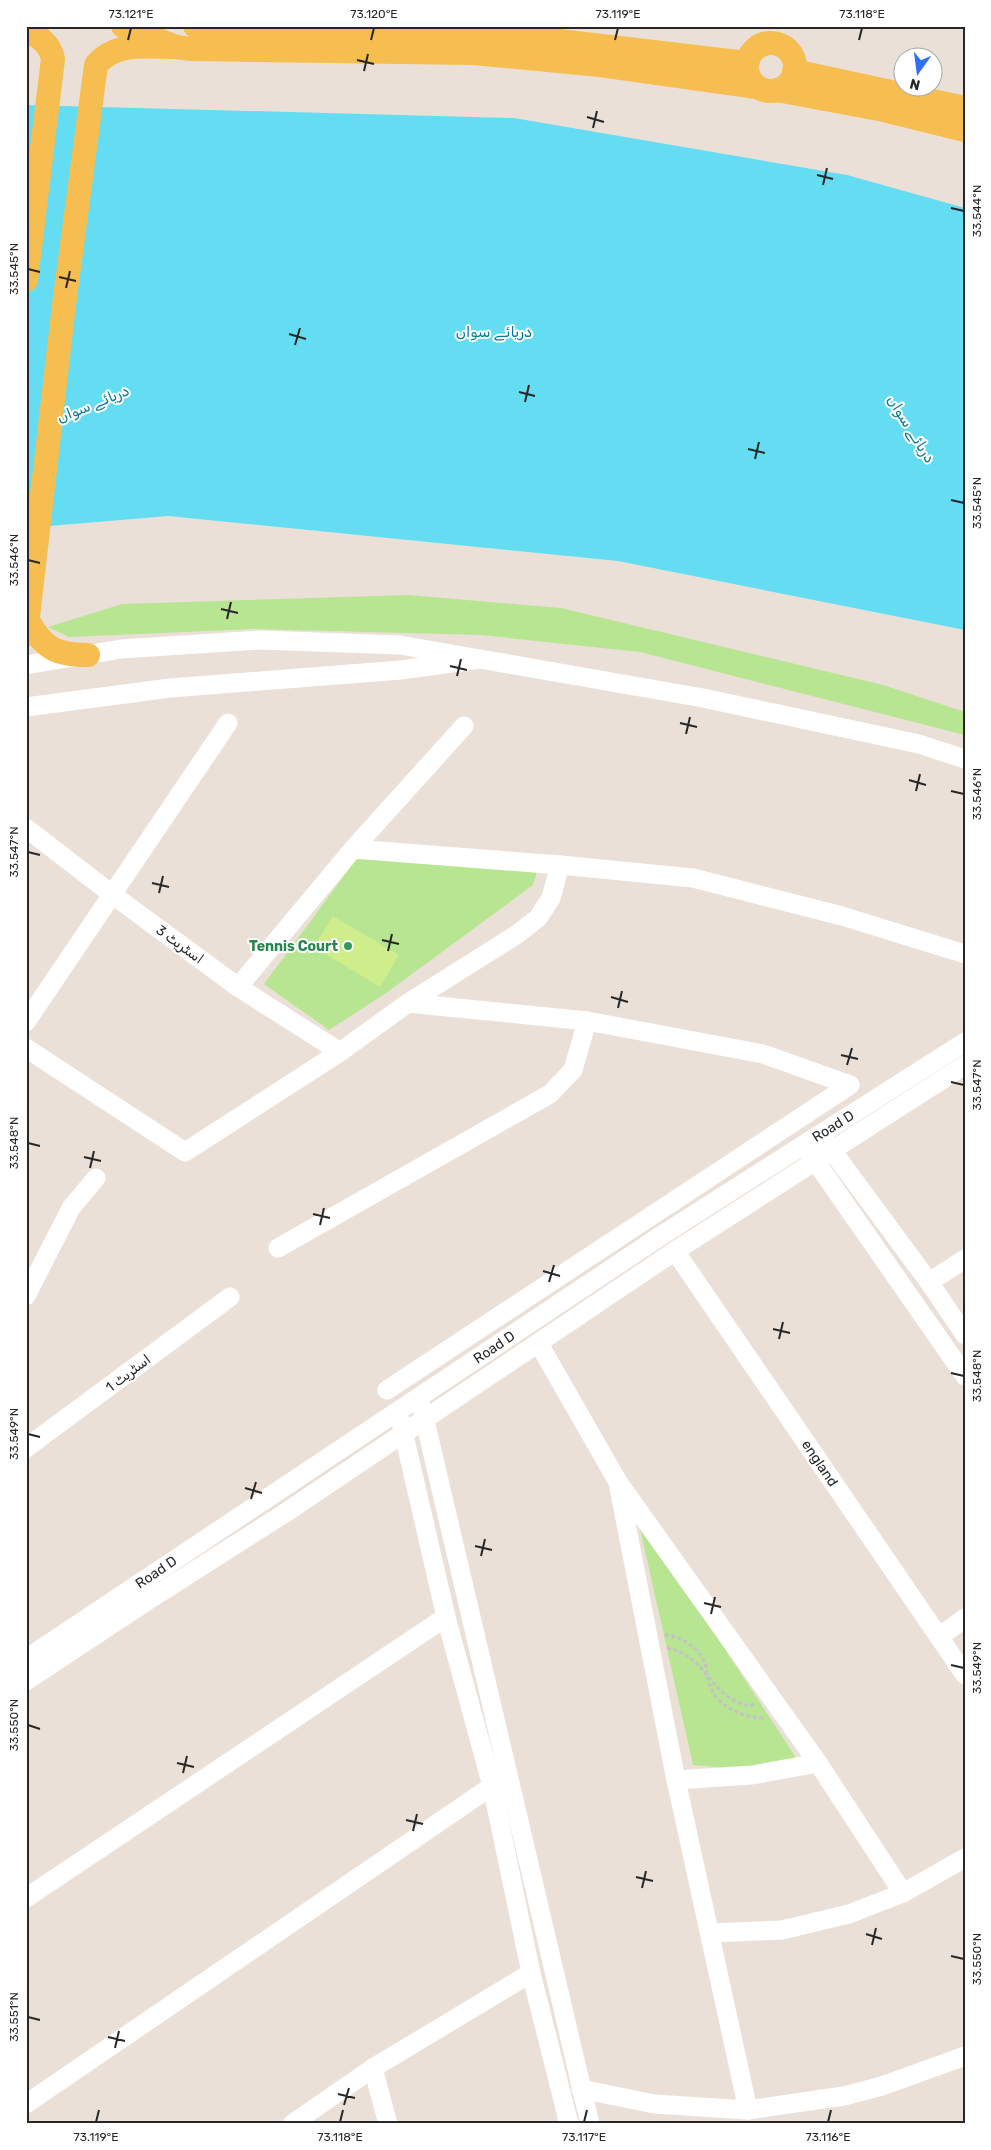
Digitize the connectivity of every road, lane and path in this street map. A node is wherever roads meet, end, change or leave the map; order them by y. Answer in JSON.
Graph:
{"nodes":[{"id":1,"x":123,"y":26,"type":"edge"},
{"id":2,"x":195,"y":26,"type":"edge"},
{"id":3,"x":423,"y":28,"type":"edge"},
{"id":4,"x":26,"y":30,"type":"edge"},
{"id":5,"x":786,"y":37,"type":"edge"},
{"id":6,"x":755,"y":46,"type":"edge"},
{"id":7,"x":176,"y":47,"type":"junction"},
{"id":8,"x":794,"y":71,"type":"junction"},
{"id":9,"x":767,"y":88,"type":"junction"},
{"id":10,"x":965,"y":108,"type":"edge"},
{"id":11,"x":965,"y":130,"type":"edge"},
{"id":12,"x":26,"y":280,"type":"edge"},
{"id":13,"x":28,"y":622,"type":"edge"},
{"id":14,"x":88,"y":655,"type":"junction"},
{"id":15,"x":480,"y":659,"type":"junction"},
{"id":16,"x":26,"y":665,"type":"edge"},
{"id":17,"x":26,"y":707,"type":"edge"},
{"id":18,"x":228,"y":723,"type":"dead end"},
{"id":19,"x":464,"y":726,"type":"dead end"},
{"id":20,"x":965,"y":759,"type":"edge"},
{"id":21,"x":26,"y":828,"type":"edge"},
{"id":22,"x":353,"y":849,"type":"junction"},
{"id":23,"x":560,"y":865,"type":"junction"},
{"id":24,"x":113,"y":895,"type":"junction"},
{"id":25,"x":965,"y":954,"type":"edge"},
{"id":26,"x":238,"y":986,"type":"junction"},
{"id":27,"x":408,"y":1003,"type":"junction"},
{"id":28,"x":587,"y":1020,"type":"junction"},
{"id":29,"x":26,"y":1022,"type":"edge"},
{"id":30,"x":965,"y":1042,"type":"edge"},
{"id":31,"x":26,"y":1048,"type":"edge"},
{"id":32,"x":340,"y":1052,"type":"junction"},
{"id":33,"x":965,"y":1065,"type":"edge"},
{"id":34,"x":811,"y":1139,"type":"junction"},
{"id":35,"x":831,"y":1150,"type":"junction"},
{"id":36,"x":814,"y":1160,"type":"junction"},
{"id":37,"x":96,"y":1178,"type":"dead end"},
{"id":38,"x":278,"y":1248,"type":"dead end"},
{"id":39,"x":675,"y":1251,"type":"junction"},
{"id":40,"x":965,"y":1259,"type":"edge"},
{"id":41,"x":929,"y":1282,"type":"junction"},
{"id":42,"x":26,"y":1296,"type":"edge"},
{"id":43,"x":230,"y":1297,"type":"dead end"},
{"id":44,"x":965,"y":1335,"type":"edge"},
{"id":45,"x":539,"y":1344,"type":"junction"},
{"id":46,"x":965,"y":1376,"type":"edge"},
{"id":47,"x":386,"y":1390,"type":"dead end"},
{"id":48,"x":419,"y":1397,"type":"junction"},
{"id":49,"x":398,"y":1411,"type":"junction"},
{"id":50,"x":425,"y":1418,"type":"junction"},
{"id":51,"x":404,"y":1432,"type":"junction"},
{"id":52,"x":26,"y":1448,"type":"edge"},
{"id":53,"x":618,"y":1482,"type":"junction"},
{"id":54,"x":446,"y":1617,"type":"junction"},
{"id":55,"x":965,"y":1618,"type":"edge"},
{"id":56,"x":940,"y":1637,"type":"junction"},
{"id":57,"x":650,"y":1646,"type":"junction"},
{"id":58,"x":26,"y":1659,"type":"edge"},
{"id":59,"x":708,"y":1674,"type":"junction"},
{"id":60,"x":965,"y":1675,"type":"edge"},
{"id":61,"x":26,"y":1681,"type":"edge"},
{"id":62,"x":769,"y":1694,"type":"junction"},
{"id":63,"x":781,"y":1712,"type":"junction"},
{"id":64,"x":818,"y":1763,"type":"junction"},
{"id":65,"x":676,"y":1780,"type":"junction"},
{"id":66,"x":492,"y":1786,"type":"junction"},
{"id":67,"x":965,"y":1858,"type":"edge"},
{"id":68,"x":903,"y":1893,"type":"junction"},
{"id":69,"x":26,"y":1898,"type":"edge"},
{"id":70,"x":710,"y":1933,"type":"junction"},
{"id":71,"x":531,"y":1973,"type":"junction"},
{"id":72,"x":965,"y":2056,"type":"edge"},
{"id":73,"x":373,"y":2068,"type":"junction"},
{"id":74,"x":581,"y":2090,"type":"junction"},
{"id":75,"x":26,"y":2104,"type":"edge"},
{"id":76,"x":748,"y":2110,"type":"junction"},
{"id":77,"x":292,"y":2124,"type":"edge"},
{"id":78,"x":388,"y":2124,"type":"edge"},
{"id":79,"x":569,"y":2124,"type":"edge"},
{"id":80,"x":590,"y":2124,"type":"edge"}],
"edges":[{"from":1,"to":7,"type":"main road"},
{"from":2,"to":3,"type":"main road"},
{"from":3,"to":6,"type":"main road"},
{"from":4,"to":12,"type":"main road"},
{"from":5,"to":6,"type":"main road"},
{"from":5,"to":8,"type":"main road"},
{"from":6,"to":9,"type":"main road"},
{"from":7,"to":9,"type":"main road"},
{"from":7,"to":13,"type":"main road"},
{"from":8,"to":9,"type":"main road"},
{"from":8,"to":10,"type":"main road"},
{"from":9,"to":11,"type":"main road"},
{"from":13,"to":14,"type":"main road"},
{"from":14,"to":15,"type":"street"},
{"from":14,"to":16,"type":"street"},
{"from":15,"to":17,"type":"street"},
{"from":15,"to":20,"type":"street"},
{"from":18,"to":24,"type":"street"},
{"from":19,"to":22,"type":"street"},
{"from":21,"to":24,"type":"street","name":"اسٹریٹ 3"},
{"from":22,"to":23,"type":"street"},
{"from":22,"to":26,"type":"street"},
{"from":23,"to":25,"type":"street"},
{"from":23,"to":27,"type":"street"},
{"from":24,"to":26,"type":"street","name":"اسٹریٹ 3"},
{"from":24,"to":29,"type":"street"},
{"from":26,"to":32,"type":"street","name":"اسٹریٹ 3"},
{"from":27,"to":28,"type":"street"},
{"from":27,"to":32,"type":"street"},
{"from":28,"to":38,"type":"street"},
{"from":28,"to":47,"type":"street"},
{"from":30,"to":34,"type":"street","name":"Road D"},
{"from":31,"to":32,"type":"street"},
{"from":33,"to":35,"type":"street","name":"Road D"},
{"from":34,"to":35,"type":"street"},
{"from":34,"to":36,"type":"street"},
{"from":34,"to":48,"type":"street","name":"Road D"},
{"from":35,"to":36,"type":"street","name":"Road D"},
{"from":35,"to":41,"type":"street"},
{"from":36,"to":39,"type":"street","name":"Road D"},
{"from":36,"to":46,"type":"street"},
{"from":37,"to":42,"type":"street"},
{"from":39,"to":45,"type":"street","name":"Road D"},
{"from":39,"to":56,"type":"street","name":"england"},
{"from":40,"to":41,"type":"street"},
{"from":41,"to":44,"type":"street"},
{"from":43,"to":52,"type":"street","name":"اسٹریٹ 1"},
{"from":45,"to":50,"type":"street","name":"Road D"},
{"from":45,"to":53,"type":"street"},
{"from":48,"to":49,"type":"street","name":"Road D"},
{"from":48,"to":50,"type":"street"},
{"from":49,"to":51,"type":"street"},
{"from":49,"to":58,"type":"street","name":"Road D"},
{"from":50,"to":51,"type":"street","name":"Road D"},
{"from":50,"to":74,"type":"street"},
{"from":51,"to":54,"type":"street"},
{"from":51,"to":61,"type":"street","name":"Road D"},
{"from":53,"to":57,"type":"street"},
{"from":53,"to":62,"type":"street"},
{"from":54,"to":66,"type":"street"},
{"from":54,"to":69,"type":"street"},
{"from":55,"to":56,"type":"street"},
{"from":56,"to":60,"type":"street","name":"england"},
{"from":57,"to":59,"type":"path"},
{"from":57,"to":59,"type":"path"},
{"from":57,"to":65,"type":"street"},
{"from":59,"to":62,"type":"path"},
{"from":59,"to":63,"type":"path"},
{"from":62,"to":63,"type":"street"},
{"from":63,"to":64,"type":"street"},
{"from":64,"to":65,"type":"street"},
{"from":64,"to":68,"type":"street"},
{"from":65,"to":70,"type":"street"},
{"from":66,"to":71,"type":"street"},
{"from":66,"to":75,"type":"street"},
{"from":67,"to":68,"type":"street"},
{"from":68,"to":70,"type":"street"},
{"from":70,"to":76,"type":"street"},
{"from":71,"to":73,"type":"street"},
{"from":71,"to":79,"type":"street"},
{"from":72,"to":76,"type":"street"},
{"from":73,"to":77,"type":"street"},
{"from":73,"to":78,"type":"street"},
{"from":74,"to":76,"type":"street"},
{"from":74,"to":80,"type":"street"}]}
